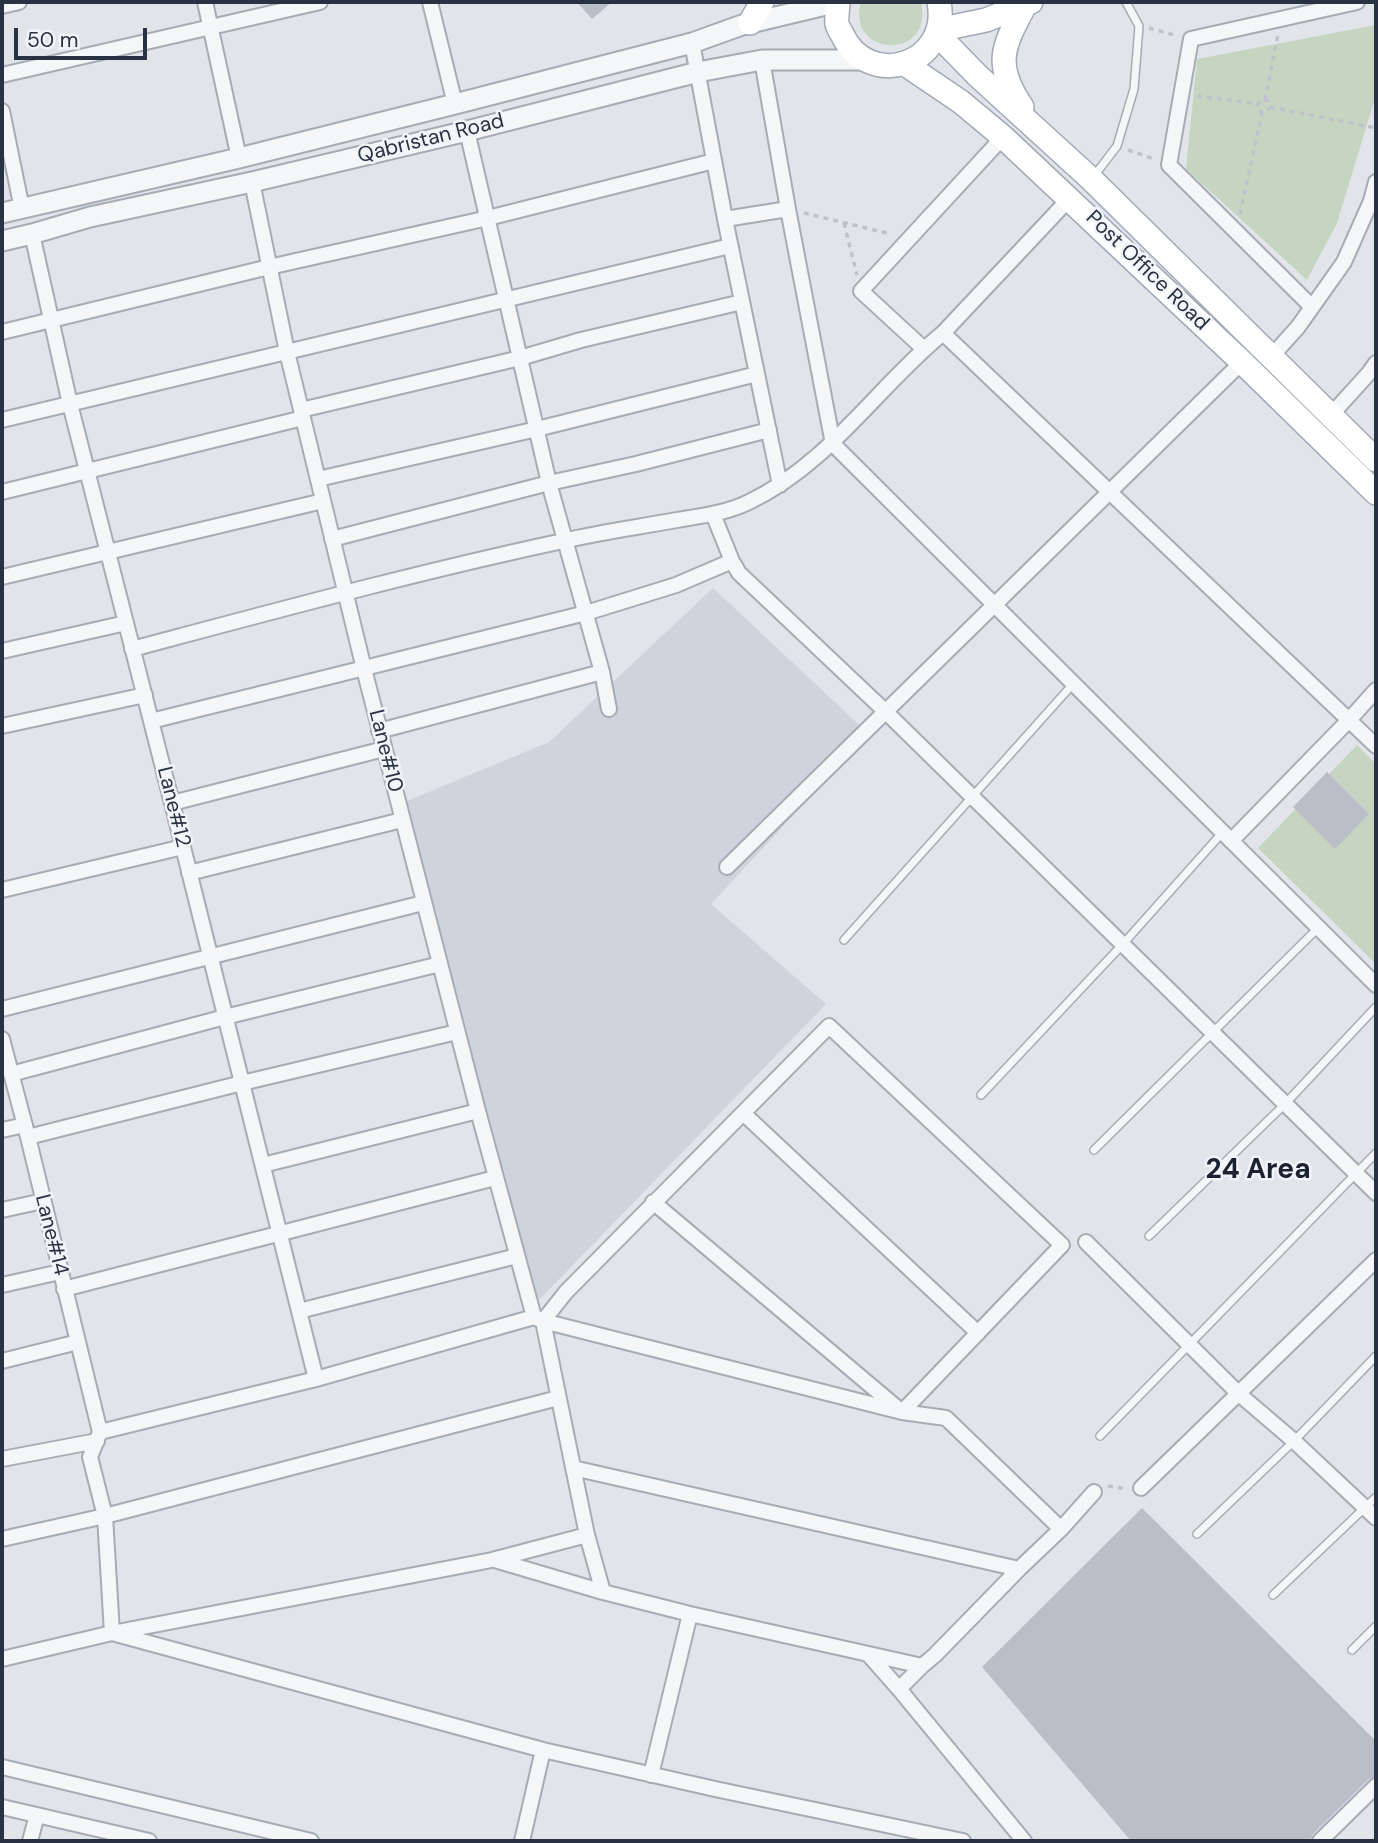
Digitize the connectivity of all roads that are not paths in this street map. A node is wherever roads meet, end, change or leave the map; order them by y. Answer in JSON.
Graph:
{"nodes":[{"id":1,"x":19,"y":2,"type":"edge"},
{"id":2,"x":205,"y":2,"type":"edge"},
{"id":3,"x":320,"y":2,"type":"edge"},
{"id":4,"x":430,"y":2,"type":"edge"},
{"id":5,"x":762,"y":2,"type":"edge"},
{"id":6,"x":838,"y":2,"type":"edge"},
{"id":7,"x":939,"y":2,"type":"edge"},
{"id":8,"x":1126,"y":2,"type":"edge"},
{"id":9,"x":1357,"y":2,"type":"edge"},
{"id":10,"x":1028,"y":3,"type":"edge"},
{"id":11,"x":2,"y":6,"type":"edge"},
{"id":12,"x":750,"y":23,"type":"junction"},
{"id":13,"x":211,"y":26,"type":"junction"},
{"id":14,"x":937,"y":32,"type":"junction"},
{"id":15,"x":692,"y":43,"type":"junction"},
{"id":16,"x":762,"y":60,"type":"junction"},
{"id":17,"x":864,"y":60,"type":"junction"},
{"id":18,"x":905,"y":64,"type":"junction"},
{"id":19,"x":698,"y":72,"type":"junction"},
{"id":20,"x":2,"y":75,"type":"edge"},
{"id":21,"x":455,"y":104,"type":"junction"},
{"id":22,"x":2,"y":111,"type":"edge"},
{"id":23,"x":1035,"y":127,"type":"junction"},
{"id":24,"x":467,"y":131,"type":"junction"},
{"id":25,"x":1003,"y":137,"type":"junction"},
{"id":26,"x":239,"y":158,"type":"junction"},
{"id":27,"x":714,"y":161,"type":"junction"},
{"id":28,"x":1091,"y":179,"type":"junction"},
{"id":29,"x":252,"y":182,"type":"junction"},
{"id":30,"x":1376,"y":182,"type":"edge"},
{"id":31,"x":86,"y":194,"type":"junction"},
{"id":32,"x":1069,"y":198,"type":"junction"},
{"id":33,"x":22,"y":209,"type":"junction"},
{"id":34,"x":788,"y":209,"type":"junction"},
{"id":35,"x":2,"y":214,"type":"edge"},
{"id":36,"x":90,"y":217,"type":"junction"},
{"id":37,"x":488,"y":218,"type":"junction"},
{"id":38,"x":725,"y":219,"type":"junction"},
{"id":39,"x":32,"y":234,"type":"junction"},
{"id":40,"x":2,"y":241,"type":"edge"},
{"id":41,"x":730,"y":246,"type":"junction"},
{"id":42,"x":269,"y":267,"type":"junction"},
{"id":43,"x":507,"y":299,"type":"junction"},
{"id":44,"x":742,"y":302,"type":"junction"},
{"id":45,"x":1312,"y":307,"type":"junction"},
{"id":46,"x":52,"y":320,"type":"junction"},
{"id":47,"x":2,"y":332,"type":"edge"},
{"id":48,"x":943,"y":333,"type":"junction"},
{"id":49,"x":924,"y":349,"type":"junction"},
{"id":50,"x":287,"y":352,"type":"junction"},
{"id":51,"x":1271,"y":357,"type":"junction"},
{"id":52,"x":520,"y":358,"type":"junction"},
{"id":53,"x":1242,"y":362,"type":"junction"},
{"id":54,"x":1376,"y":363,"type":"edge"},
{"id":55,"x":757,"y":374,"type":"junction"},
{"id":56,"x":70,"y":404,"type":"junction"},
{"id":57,"x":302,"y":414,"type":"junction"},
{"id":58,"x":1330,"y":416,"type":"junction"},
{"id":59,"x":2,"y":420,"type":"edge"},
{"id":60,"x":537,"y":429,"type":"junction"},
{"id":61,"x":769,"y":430,"type":"junction"},
{"id":62,"x":833,"y":444,"type":"junction"},
{"id":63,"x":1376,"y":460,"type":"edge"},
{"id":64,"x":87,"y":472,"type":"junction"},
{"id":65,"x":318,"y":479,"type":"junction"},
{"id":66,"x":549,"y":483,"type":"junction"},
{"id":67,"x":780,"y":485,"type":"junction"},
{"id":68,"x":2,"y":492,"type":"edge"},
{"id":69,"x":1111,"y":492,"type":"junction"},
{"id":70,"x":1376,"y":493,"type":"edge"},
{"id":71,"x":323,"y":501,"type":"junction"},
{"id":72,"x":713,"y":514,"type":"junction"},
{"id":73,"x":332,"y":539,"type":"junction"},
{"id":74,"x":565,"y":540,"type":"junction"},
{"id":75,"x":108,"y":552,"type":"junction"},
{"id":76,"x":732,"y":561,"type":"junction"},
{"id":77,"x":2,"y":577,"type":"edge"},
{"id":78,"x":345,"y":593,"type":"junction"},
{"id":79,"x":995,"y":605,"type":"junction"},
{"id":80,"x":586,"y":613,"type":"junction"},
{"id":81,"x":126,"y":622,"type":"junction"},
{"id":82,"x":132,"y":649,"type":"junction"},
{"id":83,"x":2,"y":651,"type":"edge"},
{"id":84,"x":364,"y":668,"type":"junction"},
{"id":85,"x":602,"y":672,"type":"junction"},
{"id":86,"x":1074,"y":684,"type":"junction"},
{"id":87,"x":1376,"y":690,"type":"edge"},
{"id":88,"x":145,"y":695,"type":"junction"},
{"id":89,"x":609,"y":709,"type":"dead end"},
{"id":90,"x":886,"y":712,"type":"junction"},
{"id":91,"x":1350,"y":719,"type":"junction"},
{"id":92,"x":151,"y":721,"type":"junction"},
{"id":93,"x":2,"y":726,"type":"edge"},
{"id":94,"x":379,"y":731,"type":"junction"},
{"id":95,"x":1376,"y":746,"type":"edge"},
{"id":96,"x":384,"y":749,"type":"junction"},
{"id":97,"x":971,"y":796,"type":"junction"},
{"id":98,"x":172,"y":803,"type":"junction"},
{"id":99,"x":402,"y":820,"type":"junction"},
{"id":100,"x":1227,"y":836,"type":"junction"},
{"id":101,"x":183,"y":847,"type":"junction"},
{"id":102,"x":727,"y":867,"type":"dead end"},
{"id":103,"x":189,"y":873,"type":"junction"},
{"id":104,"x":2,"y":890,"type":"edge"},
{"id":105,"x":423,"y":903,"type":"junction"},
{"id":106,"x":1318,"y":927,"type":"junction"},
{"id":107,"x":844,"y":940,"type":"dead end"},
{"id":108,"x":1123,"y":944,"type":"junction"},
{"id":109,"x":210,"y":957,"type":"junction"},
{"id":110,"x":440,"y":964,"type":"junction"},
{"id":111,"x":1376,"y":985,"type":"edge"},
{"id":112,"x":1376,"y":1007,"type":"edge"},
{"id":113,"x":2,"y":1009,"type":"edge"},
{"id":114,"x":225,"y":1017,"type":"junction"},
{"id":115,"x":457,"y":1032,"type":"junction"},
{"id":116,"x":1212,"y":1032,"type":"junction"},
{"id":117,"x":2,"y":1042,"type":"edge"},
{"id":118,"x":11,"y":1074,"type":"junction"},
{"id":119,"x":242,"y":1083,"type":"junction"},
{"id":120,"x":981,"y":1095,"type":"dead end"},
{"id":121,"x":1285,"y":1104,"type":"junction"},
{"id":122,"x":478,"y":1111,"type":"junction"},
{"id":123,"x":743,"y":1113,"type":"junction"},
{"id":124,"x":2,"y":1130,"type":"edge"},
{"id":125,"x":26,"y":1131,"type":"junction"},
{"id":126,"x":1094,"y":1150,"type":"dead end"},
{"id":127,"x":1376,"y":1153,"type":"edge"},
{"id":128,"x":263,"y":1166,"type":"junction"},
{"id":129,"x":1356,"y":1174,"type":"junction"},
{"id":130,"x":495,"y":1178,"type":"junction"},
{"id":131,"x":1376,"y":1193,"type":"edge"},
{"id":132,"x":43,"y":1200,"type":"junction"},
{"id":133,"x":653,"y":1202,"type":"junction"},
{"id":134,"x":2,"y":1210,"type":"edge"},
{"id":135,"x":281,"y":1234,"type":"junction"},
{"id":136,"x":1149,"y":1236,"type":"dead end"},
{"id":137,"x":1086,"y":1242,"type":"dead end"},
{"id":138,"x":517,"y":1256,"type":"junction"},
{"id":139,"x":1376,"y":1260,"type":"edge"},
{"id":140,"x":60,"y":1272,"type":"junction"},
{"id":141,"x":2,"y":1285,"type":"edge"},
{"id":142,"x":64,"y":1289,"type":"junction"},
{"id":143,"x":299,"y":1311,"type":"junction"},
{"id":144,"x":539,"y":1319,"type":"junction"},
{"id":145,"x":978,"y":1333,"type":"junction"},
{"id":146,"x":78,"y":1342,"type":"junction"},
{"id":147,"x":1190,"y":1345,"type":"junction"},
{"id":148,"x":1376,"y":1356,"type":"edge"},
{"id":149,"x":2,"y":1361,"type":"edge"},
{"id":150,"x":316,"y":1379,"type":"junction"},
{"id":151,"x":1239,"y":1394,"type":"junction"},
{"id":152,"x":558,"y":1398,"type":"junction"},
{"id":153,"x":902,"y":1412,"type":"junction"},
{"id":154,"x":1100,"y":1436,"type":"dead end"},
{"id":155,"x":99,"y":1437,"type":"junction"},
{"id":156,"x":1294,"y":1441,"type":"junction"},
{"id":157,"x":2,"y":1460,"type":"edge"},
{"id":158,"x":573,"y":1468,"type":"junction"},
{"id":159,"x":1142,"y":1488,"type":"road end"},
{"id":160,"x":1094,"y":1492,"type":"road end"},
{"id":161,"x":1373,"y":1507,"type":"edge"},
{"id":162,"x":105,"y":1516,"type":"junction"},
{"id":163,"x":1061,"y":1529,"type":"junction"},
{"id":164,"x":1197,"y":1534,"type":"dead end"},
{"id":165,"x":587,"y":1535,"type":"junction"},
{"id":166,"x":2,"y":1539,"type":"edge"},
{"id":167,"x":492,"y":1560,"type":"junction"},
{"id":168,"x":1019,"y":1569,"type":"junction"},
{"id":169,"x":603,"y":1592,"type":"junction"},
{"id":170,"x":1273,"y":1594,"type":"dead end"},
{"id":171,"x":690,"y":1614,"type":"junction"},
{"id":172,"x":1376,"y":1626,"type":"edge"},
{"id":173,"x":112,"y":1633,"type":"junction"},
{"id":174,"x":1352,"y":1650,"type":"dead end"},
{"id":175,"x":869,"y":1655,"type":"junction"},
{"id":176,"x":2,"y":1659,"type":"edge"},
{"id":177,"x":922,"y":1666,"type":"junction"},
{"id":178,"x":899,"y":1689,"type":"junction"},
{"id":179,"x":543,"y":1750,"type":"junction"},
{"id":180,"x":2,"y":1767,"type":"edge"},
{"id":181,"x":651,"y":1775,"type":"junction"},
{"id":182,"x":1376,"y":1786,"type":"edge"},
{"id":183,"x":2,"y":1807,"type":"edge"},
{"id":184,"x":37,"y":1815,"type":"junction"},
{"id":185,"x":30,"y":1841,"type":"edge"},
{"id":186,"x":149,"y":1841,"type":"edge"},
{"id":187,"x":312,"y":1841,"type":"edge"},
{"id":188,"x":522,"y":1841,"type":"edge"},
{"id":189,"x":963,"y":1841,"type":"edge"},
{"id":190,"x":1024,"y":1841,"type":"edge"},
{"id":191,"x":1320,"y":1841,"type":"edge"}],
"edges":[{"from":1,"to":11,"type":"street"},
{"from":2,"to":13,"type":"street"},
{"from":3,"to":13,"type":"street"},
{"from":4,"to":21,"type":"street"},
{"from":5,"to":12,"type":"main road"},
{"from":6,"to":12,"type":"street","name":"Qabristan Road"},
{"from":6,"to":17,"type":"main road"},
{"from":7,"to":14,"type":"main road"},
{"from":8,"to":28,"type":"lane"},
{"from":9,"to":45,"type":"street"},
{"from":10,"to":14,"type":"main road"},
{"from":10,"to":23,"type":"main road"},
{"from":12,"to":15,"type":"street","name":"Qabristan Road"},
{"from":13,"to":20,"type":"street"},
{"from":13,"to":26,"type":"street"},
{"from":14,"to":18,"type":"main road"},
{"from":14,"to":23,"type":"main road","name":"Post Office Road"},
{"from":15,"to":19,"type":"street"},
{"from":15,"to":21,"type":"street","name":"Qabristan Road"},
{"from":16,"to":17,"type":"street","name":"Qabristan Road"},
{"from":16,"to":19,"type":"street","name":"Qabristan Road"},
{"from":16,"to":34,"type":"street"},
{"from":17,"to":18,"type":"main road"},
{"from":18,"to":25,"type":"main road","name":"Post Office Road"},
{"from":19,"to":24,"type":"street","name":"Qabristan Road"},
{"from":19,"to":27,"type":"street"},
{"from":21,"to":26,"type":"street","name":"Qabristan Road"},
{"from":22,"to":33,"type":"street"},
{"from":23,"to":28,"type":"main road","name":"Post Office Road"},
{"from":24,"to":29,"type":"street","name":"Qabristan Road"},
{"from":24,"to":37,"type":"street"},
{"from":25,"to":32,"type":"main road","name":"Post Office Road"},
{"from":25,"to":49,"type":"street"},
{"from":26,"to":31,"type":"street","name":"Qabristan Road"},
{"from":27,"to":37,"type":"street"},
{"from":27,"to":38,"type":"street"},
{"from":28,"to":51,"type":"main road","name":"Post Office Road"},
{"from":29,"to":36,"type":"street","name":"Qabristan Road"},
{"from":29,"to":42,"type":"street","name":"Lane#10"},
{"from":30,"to":45,"type":"street"},
{"from":31,"to":33,"type":"street","name":"Qabristan Road"},
{"from":31,"to":36,"type":"street"},
{"from":32,"to":48,"type":"street"},
{"from":32,"to":53,"type":"main road","name":"Post Office Road"},
{"from":33,"to":35,"type":"street","name":"Qabristan Road"},
{"from":34,"to":38,"type":"street"},
{"from":34,"to":62,"type":"street"},
{"from":36,"to":39,"type":"street","name":"Qabristan Road"},
{"from":37,"to":42,"type":"street"},
{"from":37,"to":43,"type":"street"},
{"from":38,"to":41,"type":"street"},
{"from":39,"to":40,"type":"street","name":"Qabristan Road"},
{"from":39,"to":46,"type":"street","name":"Lane#12"},
{"from":41,"to":43,"type":"street"},
{"from":41,"to":44,"type":"street"},
{"from":42,"to":46,"type":"street"},
{"from":42,"to":50,"type":"street","name":"Lane#10"},
{"from":43,"to":50,"type":"street"},
{"from":43,"to":52,"type":"street"},
{"from":44,"to":52,"type":"street"},
{"from":44,"to":55,"type":"street"},
{"from":45,"to":51,"type":"street"},
{"from":46,"to":47,"type":"street"},
{"from":46,"to":56,"type":"street","name":"Lane#12"},
{"from":48,"to":49,"type":"street"},
{"from":48,"to":69,"type":"street"},
{"from":49,"to":62,"type":"street"},
{"from":50,"to":56,"type":"street"},
{"from":50,"to":57,"type":"street","name":"Lane#10"},
{"from":51,"to":58,"type":"main road","name":"Post Office Road"},
{"from":52,"to":57,"type":"street"},
{"from":52,"to":60,"type":"street"},
{"from":53,"to":69,"type":"street"},
{"from":53,"to":70,"type":"main road","name":"Post Office Road"},
{"from":54,"to":58,"type":"street"},
{"from":55,"to":60,"type":"street"},
{"from":55,"to":61,"type":"street"},
{"from":56,"to":59,"type":"street"},
{"from":56,"to":64,"type":"street","name":"Lane#12"},
{"from":57,"to":64,"type":"street"},
{"from":57,"to":65,"type":"street","name":"Lane#10"},
{"from":58,"to":63,"type":"main road","name":"Post Office Road"},
{"from":60,"to":65,"type":"street"},
{"from":60,"to":66,"type":"street"},
{"from":61,"to":66,"type":"street"},
{"from":61,"to":67,"type":"street"},
{"from":62,"to":67,"type":"street"},
{"from":62,"to":79,"type":"street"},
{"from":64,"to":68,"type":"street"},
{"from":64,"to":75,"type":"street","name":"Lane#12"},
{"from":65,"to":71,"type":"street","name":"Lane#10"},
{"from":66,"to":73,"type":"street"},
{"from":66,"to":74,"type":"street"},
{"from":67,"to":72,"type":"street"},
{"from":69,"to":79,"type":"street"},
{"from":69,"to":91,"type":"street"},
{"from":71,"to":73,"type":"street","name":"Lane#10"},
{"from":71,"to":75,"type":"street"},
{"from":72,"to":74,"type":"street"},
{"from":72,"to":76,"type":"street"},
{"from":73,"to":78,"type":"street","name":"Lane#10"},
{"from":74,"to":78,"type":"street"},
{"from":74,"to":80,"type":"street"},
{"from":75,"to":77,"type":"street"},
{"from":75,"to":81,"type":"street","name":"Lane#12"},
{"from":76,"to":80,"type":"street"},
{"from":76,"to":90,"type":"street"},
{"from":78,"to":82,"type":"street"},
{"from":78,"to":84,"type":"street","name":"Lane#10"},
{"from":79,"to":86,"type":"street"},
{"from":79,"to":90,"type":"street"},
{"from":80,"to":84,"type":"street"},
{"from":80,"to":85,"type":"street"},
{"from":81,"to":82,"type":"street","name":"Lane#12"},
{"from":81,"to":83,"type":"street"},
{"from":82,"to":88,"type":"street","name":"Lane#12"},
{"from":84,"to":92,"type":"street"},
{"from":84,"to":94,"type":"street","name":"Lane#10"},
{"from":85,"to":89,"type":"street"},
{"from":85,"to":94,"type":"street"},
{"from":86,"to":97,"type":"lane"},
{"from":86,"to":100,"type":"street"},
{"from":87,"to":91,"type":"street"},
{"from":88,"to":92,"type":"street","name":"Lane#12"},
{"from":88,"to":93,"type":"street"},
{"from":90,"to":97,"type":"street"},
{"from":90,"to":102,"type":"street"},
{"from":91,"to":95,"type":"street"},
{"from":91,"to":100,"type":"street"},
{"from":92,"to":98,"type":"street","name":"Lane#12"},
{"from":94,"to":96,"type":"street","name":"Lane#10"},
{"from":96,"to":98,"type":"street"},
{"from":96,"to":99,"type":"street","name":"Lane#10"},
{"from":97,"to":107,"type":"lane"},
{"from":97,"to":108,"type":"street"},
{"from":98,"to":101,"type":"street","name":"Lane#12"},
{"from":99,"to":103,"type":"street"},
{"from":99,"to":105,"type":"street","name":"Lane#10"},
{"from":100,"to":106,"type":"street"},
{"from":100,"to":108,"type":"lane"},
{"from":101,"to":103,"type":"street","name":"Lane#12"},
{"from":101,"to":104,"type":"street"},
{"from":103,"to":109,"type":"street","name":"Lane#12"},
{"from":105,"to":109,"type":"street"},
{"from":105,"to":110,"type":"street","name":"Lane#10"},
{"from":106,"to":111,"type":"street"},
{"from":106,"to":116,"type":"lane"},
{"from":108,"to":116,"type":"street"},
{"from":108,"to":120,"type":"lane"},
{"from":109,"to":113,"type":"street"},
{"from":109,"to":114,"type":"street","name":"Lane#12"},
{"from":110,"to":114,"type":"street"},
{"from":110,"to":115,"type":"street","name":"Lane#10"},
{"from":112,"to":121,"type":"lane"},
{"from":114,"to":118,"type":"street"},
{"from":114,"to":119,"type":"street","name":"Lane#12"},
{"from":115,"to":119,"type":"street"},
{"from":115,"to":122,"type":"street","name":"Lane#10"},
{"from":116,"to":121,"type":"street"},
{"from":116,"to":126,"type":"lane"},
{"from":117,"to":118,"type":"street","name":"Lane#14"},
{"from":118,"to":125,"type":"street","name":"Lane#14"},
{"from":119,"to":125,"type":"street"},
{"from":119,"to":128,"type":"street","name":"Lane#12"},
{"from":121,"to":129,"type":"street"},
{"from":121,"to":136,"type":"lane"},
{"from":122,"to":128,"type":"street"},
{"from":122,"to":130,"type":"street","name":"Lane#10"},
{"from":123,"to":133,"type":"street"},
{"from":123,"to":145,"type":"street"},
{"from":123,"to":145,"type":"street"},
{"from":124,"to":125,"type":"street"},
{"from":125,"to":132,"type":"street","name":"Lane#14"},
{"from":127,"to":129,"type":"lane"},
{"from":128,"to":135,"type":"street","name":"Lane#12"},
{"from":129,"to":131,"type":"street"},
{"from":129,"to":147,"type":"lane"},
{"from":130,"to":135,"type":"street"},
{"from":130,"to":138,"type":"street","name":"Lane#10"},
{"from":132,"to":134,"type":"street"},
{"from":132,"to":140,"type":"street","name":"Lane#14"},
{"from":133,"to":144,"type":"street"},
{"from":133,"to":153,"type":"street"},
{"from":135,"to":142,"type":"street"},
{"from":135,"to":143,"type":"street","name":"Lane#12"},
{"from":137,"to":147,"type":"street"},
{"from":138,"to":143,"type":"street"},
{"from":138,"to":144,"type":"street","name":"Lane#10"},
{"from":139,"to":151,"type":"street"},
{"from":140,"to":141,"type":"street"},
{"from":140,"to":142,"type":"street","name":"Lane#14"},
{"from":142,"to":146,"type":"street","name":"Lane#14"},
{"from":143,"to":150,"type":"street","name":"Lane#12"},
{"from":144,"to":150,"type":"street"},
{"from":144,"to":152,"type":"street","name":"Lane#10"},
{"from":144,"to":153,"type":"street"},
{"from":145,"to":153,"type":"street"},
{"from":146,"to":149,"type":"street"},
{"from":146,"to":155,"type":"street","name":"Lane#14"},
{"from":147,"to":151,"type":"street"},
{"from":147,"to":154,"type":"lane"},
{"from":148,"to":156,"type":"lane"},
{"from":150,"to":155,"type":"street"},
{"from":151,"to":156,"type":"street"},
{"from":151,"to":159,"type":"street"},
{"from":152,"to":158,"type":"street","name":"Lane#10"},
{"from":152,"to":162,"type":"street"},
{"from":153,"to":163,"type":"street"},
{"from":155,"to":157,"type":"street"},
{"from":155,"to":162,"type":"street","name":"Lane#14"},
{"from":156,"to":161,"type":"street"},
{"from":156,"to":164,"type":"lane"},
{"from":158,"to":165,"type":"street","name":"Lane#10"},
{"from":158,"to":168,"type":"street"},
{"from":160,"to":163,"type":"street"},
{"from":161,"to":170,"type":"lane"},
{"from":162,"to":166,"type":"street"},
{"from":162,"to":173,"type":"street","name":"Lane#14"},
{"from":163,"to":168,"type":"street"},
{"from":165,"to":167,"type":"street"},
{"from":165,"to":169,"type":"street","name":"Lane#10"},
{"from":167,"to":169,"type":"street"},
{"from":167,"to":173,"type":"street"},
{"from":168,"to":177,"type":"street"},
{"from":169,"to":171,"type":"street"},
{"from":171,"to":175,"type":"street"},
{"from":171,"to":181,"type":"street"},
{"from":172,"to":174,"type":"lane"},
{"from":173,"to":176,"type":"street"},
{"from":173,"to":179,"type":"street"},
{"from":175,"to":177,"type":"street"},
{"from":175,"to":178,"type":"street"},
{"from":177,"to":178,"type":"street"},
{"from":178,"to":190,"type":"street"},
{"from":179,"to":181,"type":"street"},
{"from":179,"to":188,"type":"street"},
{"from":180,"to":187,"type":"street"},
{"from":181,"to":189,"type":"street"},
{"from":182,"to":191,"type":"street"},
{"from":183,"to":184,"type":"street"},
{"from":184,"to":185,"type":"street"},
{"from":184,"to":186,"type":"street"}]}
